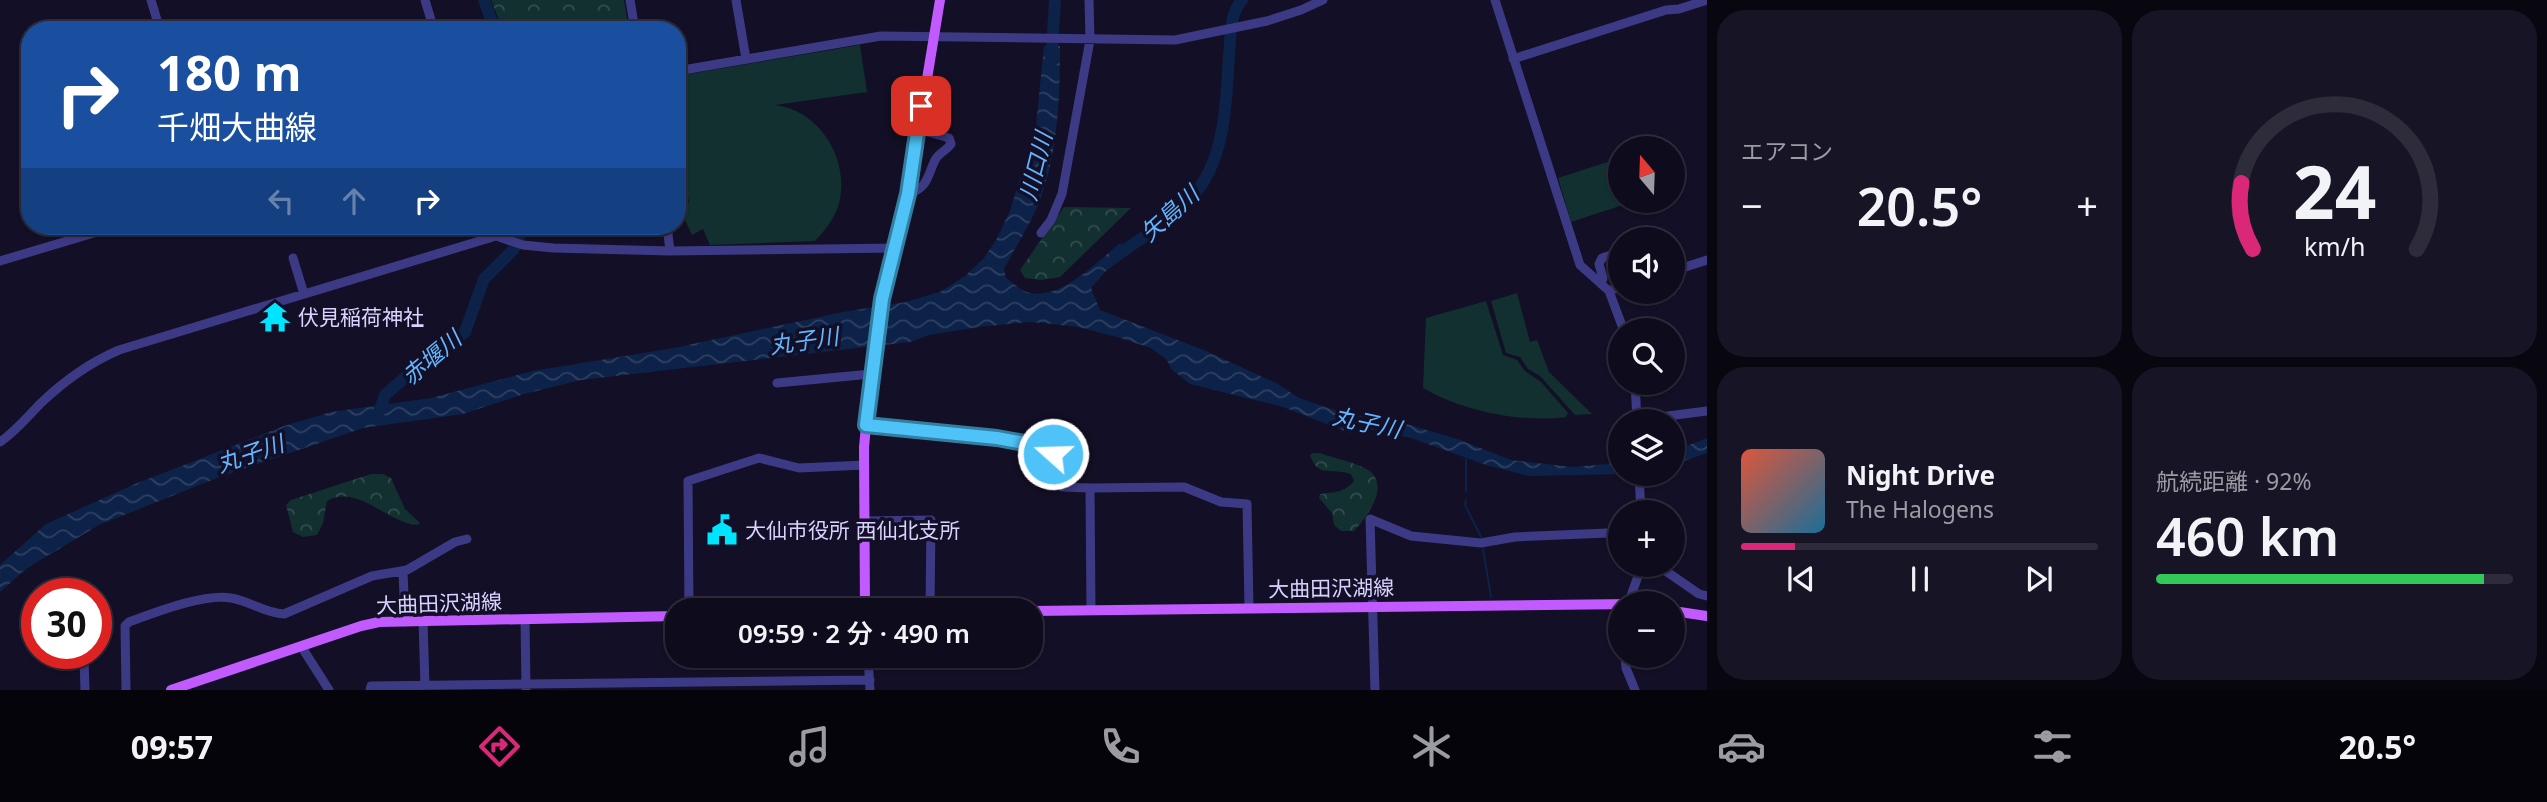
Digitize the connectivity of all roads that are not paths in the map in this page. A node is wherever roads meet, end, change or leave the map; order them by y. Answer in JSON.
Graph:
{"nodes":[{"id":1,"x":151,"y":0,"type":"edge"},
{"id":2,"x":425,"y":0,"type":"edge"},
{"id":3,"x":630,"y":0,"type":"edge"},
{"id":4,"x":736,"y":0,"type":"edge"},
{"id":5,"x":940,"y":0,"type":"edge"},
{"id":6,"x":1089,"y":0,"type":"edge"},
{"id":7,"x":1323,"y":0,"type":"edge"},
{"id":8,"x":1495,"y":0,"type":"edge"},
{"id":9,"x":1707,"y":0,"type":"edge"},
{"id":10,"x":157,"y":21,"type":"edge"},
{"id":11,"x":431,"y":21,"type":"edge"},
{"id":12,"x":634,"y":21,"type":"edge"},
{"id":13,"x":933,"y":37,"type":"junction"},
{"id":14,"x":1086,"y":40,"type":"junction"},
{"id":15,"x":746,"y":59,"type":"junction"},
{"id":16,"x":1513,"y":59,"type":"junction"},
{"id":17,"x":686,"y":69,"type":"edge"},
{"id":18,"x":917,"y":129,"type":"junction"},
{"id":19,"x":908,"y":194,"type":"junction"},
{"id":20,"x":1041,"y":233,"type":"dead end"},
{"id":21,"x":87,"y":235,"type":"edge"},
{"id":22,"x":668,"y":235,"type":"edge"},
{"id":23,"x":496,"y":236,"type":"joint"},
{"id":24,"x":896,"y":248,"type":"junction"},
{"id":25,"x":670,"y":251,"type":"junction"},
{"id":26,"x":1608,"y":256,"type":"edge"},
{"id":27,"x":293,"y":258,"type":"dead end"},
{"id":28,"x":1707,"y":260,"type":"edge"},
{"id":29,"x":0,"y":261,"type":"edge"},
{"id":30,"x":1685,"y":267,"type":"edge"},
{"id":31,"x":1605,"y":287,"type":"junction"},
{"id":32,"x":304,"y":294,"type":"junction"},
{"id":33,"x":1618,"y":318,"type":"edge"},
{"id":34,"x":871,"y":374,"type":"junction"},
{"id":35,"x":777,"y":383,"type":"dead end"},
{"id":36,"x":1707,"y":411,"type":"edge"},
{"id":37,"x":1685,"y":414,"type":"edge"},
{"id":38,"x":866,"y":425,"type":"junction"},
{"id":39,"x":0,"y":442,"type":"edge"},
{"id":40,"x":865,"y":466,"type":"junction"},
{"id":41,"x":1090,"y":488,"type":"junction"},
{"id":42,"x":866,"y":521,"type":"junction"},
{"id":43,"x":1608,"y":534,"type":"edge"},
{"id":44,"x":467,"y":539,"type":"dead end"},
{"id":45,"x":403,"y":571,"type":"junction"},
{"id":46,"x":1674,"y":577,"type":"edge"},
{"id":47,"x":1707,"y":597,"type":"edge"},
{"id":48,"x":689,"y":598,"type":"edge"},
{"id":49,"x":865,"y":598,"type":"edge"},
{"id":50,"x":930,"y":598,"type":"edge"},
{"id":51,"x":1608,"y":604,"type":"edge"},
{"id":52,"x":1374,"y":607,"type":"junction"},
{"id":53,"x":1249,"y":608,"type":"junction"},
{"id":54,"x":1091,"y":610,"type":"junction"},
{"id":55,"x":1043,"y":611,"type":"edge"},
{"id":56,"x":1685,"y":613,"type":"edge"},
{"id":57,"x":665,"y":616,"type":"edge"},
{"id":58,"x":1707,"y":617,"type":"edge"},
{"id":59,"x":525,"y":619,"type":"junction"},
{"id":60,"x":423,"y":621,"type":"junction"},
{"id":61,"x":405,"y":622,"type":"junction"},
{"id":62,"x":301,"y":646,"type":"junction"},
{"id":63,"x":1626,"y":668,"type":"edge"},
{"id":64,"x":85,"y":669,"type":"edge"},
{"id":65,"x":870,"y":685,"type":"edge"},
{"id":66,"x":425,"y":686,"type":"junction"},
{"id":67,"x":526,"y":687,"type":"edge"},
{"id":68,"x":85,"y":690,"type":"edge"},
{"id":69,"x":126,"y":690,"type":"edge"},
{"id":70,"x":171,"y":690,"type":"edge"},
{"id":71,"x":329,"y":690,"type":"edge"},
{"id":72,"x":370,"y":690,"type":"edge"},
{"id":73,"x":1375,"y":690,"type":"edge"},
{"id":74,"x":1635,"y":690,"type":"edge"}],
"edges":[{"from":1,"to":10,"type":"street"},
{"from":2,"to":11,"type":"street"},
{"from":3,"to":12,"type":"street"},
{"from":4,"to":15,"type":"street"},
{"from":5,"to":13,"type":"main road"},
{"from":6,"to":14,"type":"street"},
{"from":7,"to":14,"type":"street"},
{"from":8,"to":16,"type":"street"},
{"from":9,"to":16,"type":"street"},
{"from":13,"to":14,"type":"street"},
{"from":13,"to":15,"type":"street"},
{"from":13,"to":18,"type":"main road"},
{"from":14,"to":20,"type":"street"},
{"from":15,"to":17,"type":"street"},
{"from":16,"to":31,"type":"street"},
{"from":18,"to":19,"type":"main road"},
{"from":18,"to":19,"type":"street"},
{"from":19,"to":24,"type":"main road"},
{"from":21,"to":29,"type":"street"},
{"from":22,"to":25,"type":"street"},
{"from":23,"to":25,"type":"street"},
{"from":23,"to":32,"type":"street"},
{"from":24,"to":25,"type":"street"},
{"from":24,"to":34,"type":"main road"},
{"from":26,"to":31,"type":"street"},
{"from":27,"to":32,"type":"street"},
{"from":28,"to":30,"type":"street"},
{"from":31,"to":33,"type":"street"},
{"from":32,"to":39,"type":"street"},
{"from":34,"to":35,"type":"street"},
{"from":34,"to":38,"type":"main road"},
{"from":36,"to":37,"type":"street"},
{"from":38,"to":40,"type":"main road"},
{"from":38,"to":41,"type":"street"},
{"from":40,"to":42,"type":"main road"},
{"from":40,"to":48,"type":"street"},
{"from":41,"to":53,"type":"street"},
{"from":41,"to":54,"type":"street"},
{"from":42,"to":49,"type":"main road"},
{"from":42,"to":50,"type":"street"},
{"from":43,"to":52,"type":"street"},
{"from":44,"to":45,"type":"street"},
{"from":45,"to":61,"type":"street"},
{"from":45,"to":69,"type":"street"},
{"from":46,"to":47,"type":"street"},
{"from":51,"to":52,"type":"main road","name":"大曲田沢湖線"},
{"from":52,"to":53,"type":"main road","name":"大曲田沢湖線"},
{"from":52,"to":73,"type":"street"},
{"from":53,"to":54,"type":"main road","name":"大曲田沢湖線"},
{"from":54,"to":55,"type":"main road","name":"大曲田沢湖線"},
{"from":56,"to":58,"type":"main road"},
{"from":57,"to":59,"type":"main road","name":"大曲田沢湖線"},
{"from":59,"to":60,"type":"main road","name":"大曲田沢湖線"},
{"from":59,"to":67,"type":"street"},
{"from":60,"to":61,"type":"main road","name":"大曲田沢湖線"},
{"from":60,"to":66,"type":"street"},
{"from":61,"to":62,"type":"main road","name":"大曲田沢湖線"},
{"from":62,"to":70,"type":"main road","name":"大曲田沢湖線"},
{"from":62,"to":71,"type":"street"},
{"from":63,"to":74,"type":"street"},
{"from":64,"to":68,"type":"street"},
{"from":65,"to":67,"type":"street"},
{"from":66,"to":67,"type":"street"},
{"from":66,"to":72,"type":"street"}]}
